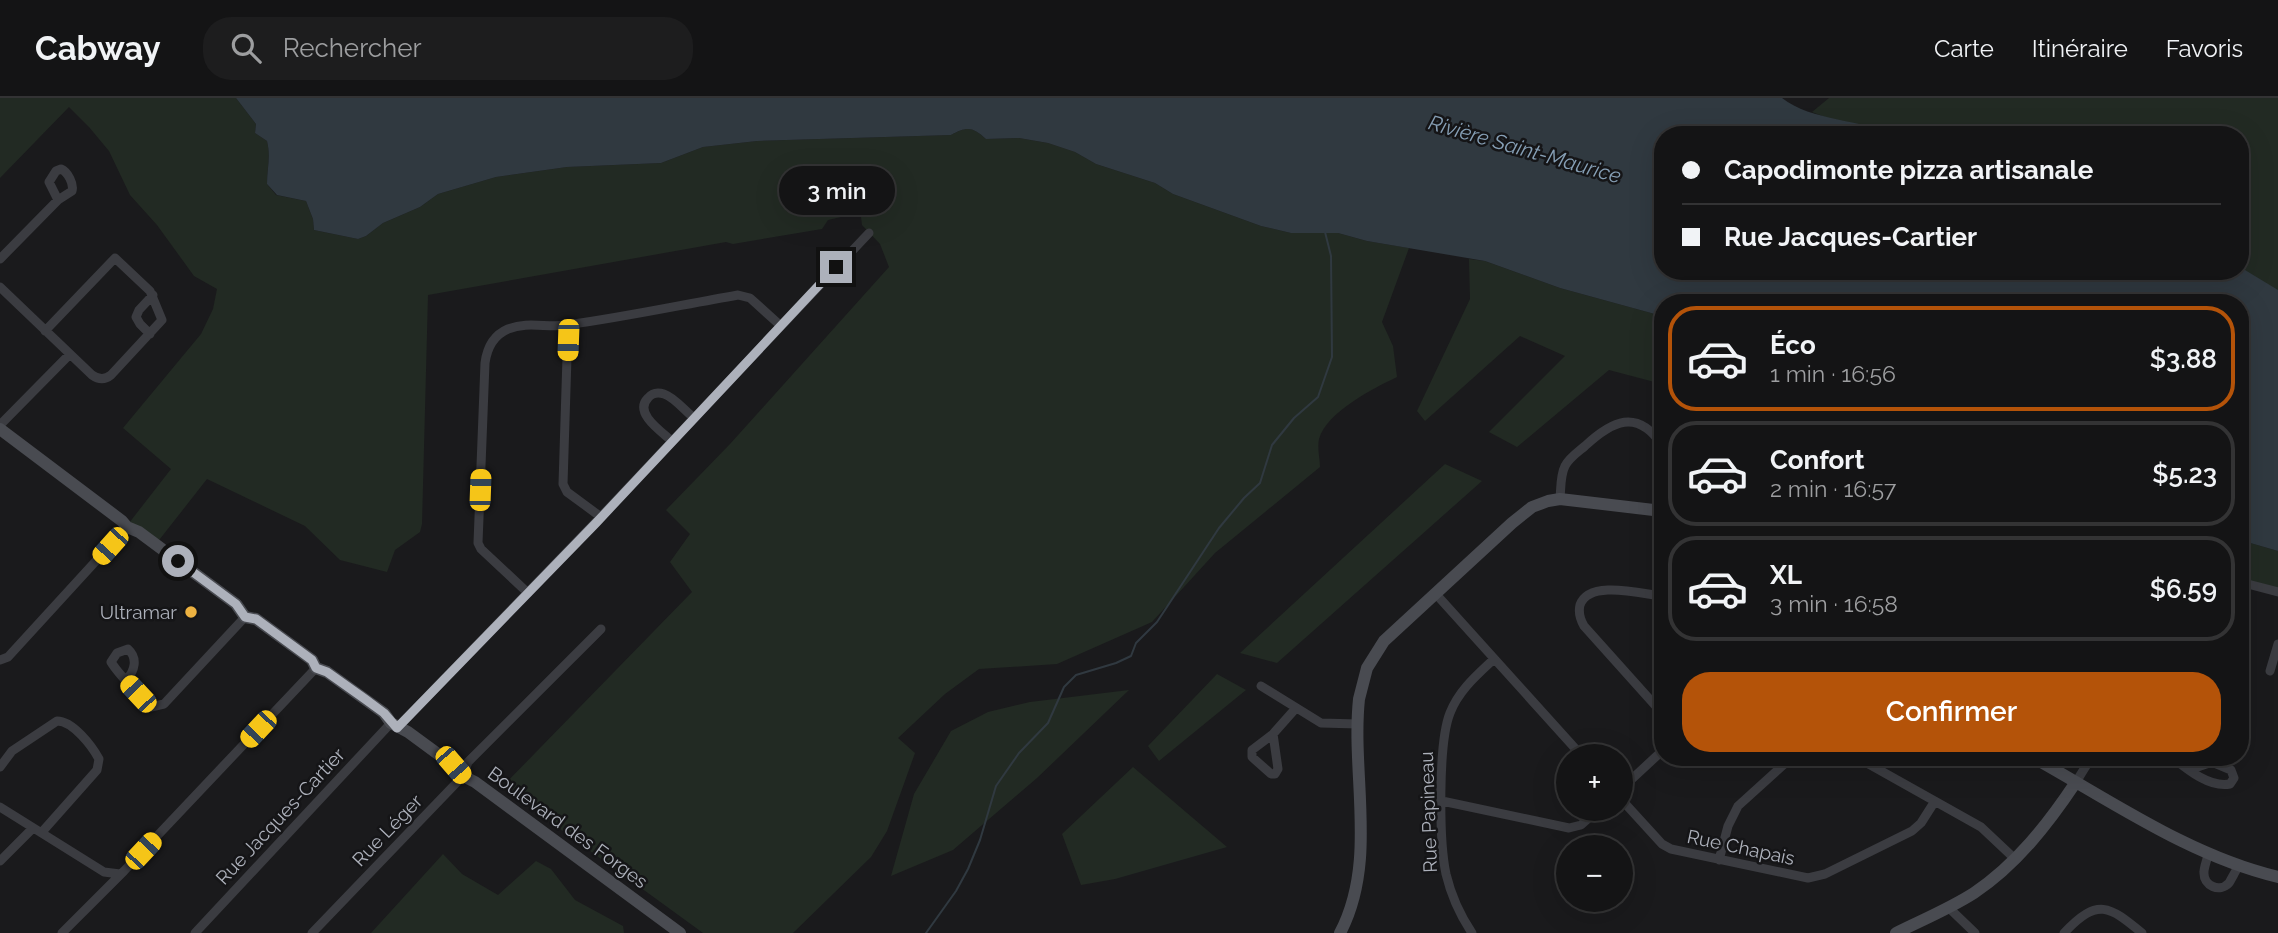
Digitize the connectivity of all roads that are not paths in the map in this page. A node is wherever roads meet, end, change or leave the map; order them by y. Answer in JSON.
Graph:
{"nodes":[{"id":1,"x":58,"y":200,"type":"dead end"},
{"id":2,"x":869,"y":233,"type":"dead end"},
{"id":3,"x":0,"y":259,"type":"edge"},
{"id":4,"x":0,"y":287,"type":"edge"},
{"id":5,"x":153,"y":295,"type":"junction"},
{"id":6,"x":568,"y":325,"type":"junction"},
{"id":7,"x":781,"y":326,"type":"junction"},
{"id":8,"x":45,"y":331,"type":"junction"},
{"id":9,"x":150,"y":334,"type":"junction"},
{"id":10,"x":70,"y":354,"type":"junction"},
{"id":11,"x":694,"y":418,"type":"junction"},
{"id":12,"x":0,"y":427,"type":"edge"},
{"id":13,"x":1654,"y":434,"type":"edge"},
{"id":14,"x":672,"y":441,"type":"junction"},
{"id":15,"x":1560,"y":499,"type":"junction"},
{"id":16,"x":1654,"y":510,"type":"edge"},
{"id":17,"x":601,"y":517,"type":"junction"},
{"id":18,"x":127,"y":527,"type":"junction"},
{"id":19,"x":2249,"y":585,"type":"edge"},
{"id":20,"x":2278,"y":592,"type":"edge"},
{"id":21,"x":528,"y":593,"type":"junction"},
{"id":22,"x":1435,"y":593,"type":"junction"},
{"id":23,"x":1654,"y":595,"type":"edge"},
{"id":24,"x":245,"y":617,"type":"junction"},
{"id":25,"x":601,"y":629,"type":"dead end"},
{"id":26,"x":2278,"y":644,"type":"edge"},
{"id":27,"x":1494,"y":659,"type":"junction"},
{"id":28,"x":0,"y":660,"type":"edge"},
{"id":29,"x":316,"y":668,"type":"junction"},
{"id":30,"x":2270,"y":671,"type":"dead end"},
{"id":31,"x":126,"y":680,"type":"dead end"},
{"id":32,"x":1261,"y":686,"type":"dead end"},
{"id":33,"x":1654,"y":704,"type":"edge"},
{"id":34,"x":1296,"y":708,"type":"junction"},
{"id":35,"x":1358,"y":724,"type":"junction"},
{"id":36,"x":394,"y":725,"type":"junction"},
{"id":37,"x":1273,"y":734,"type":"dead end"},
{"id":38,"x":1572,"y":744,"type":"edge"},
{"id":39,"x":1654,"y":758,"type":"edge"},
{"id":40,"x":1782,"y":766,"type":"edge"},
{"id":41,"x":1872,"y":766,"type":"edge"},
{"id":42,"x":2048,"y":766,"type":"edge"},
{"id":43,"x":2086,"y":766,"type":"edge"},
{"id":44,"x":2184,"y":766,"type":"edge"},
{"id":45,"x":0,"y":767,"type":"edge"},
{"id":46,"x":2189,"y":770,"type":"dead end"},
{"id":47,"x":463,"y":776,"type":"junction"},
{"id":48,"x":1633,"y":778,"type":"edge"},
{"id":49,"x":2076,"y":782,"type":"junction"},
{"id":50,"x":1442,"y":801,"type":"junction"},
{"id":51,"x":1935,"y":801,"type":"junction"},
{"id":52,"x":0,"y":807,"type":"edge"},
{"id":53,"x":1633,"y":812,"type":"edge"},
{"id":54,"x":1585,"y":821,"type":"edge"},
{"id":55,"x":37,"y":830,"type":"junction"},
{"id":56,"x":2208,"y":855,"type":"junction"},
{"id":57,"x":2015,"y":859,"type":"junction"},
{"id":58,"x":1719,"y":860,"type":"junction"},
{"id":59,"x":0,"y":861,"type":"edge"},
{"id":60,"x":2238,"y":867,"type":"junction"},
{"id":61,"x":120,"y":874,"type":"junction"},
{"id":62,"x":2278,"y":877,"type":"edge"},
{"id":63,"x":1948,"y":907,"type":"junction"},
{"id":64,"x":62,"y":933,"type":"edge"},
{"id":65,"x":195,"y":933,"type":"edge"},
{"id":66,"x":312,"y":933,"type":"edge"},
{"id":67,"x":680,"y":933,"type":"edge"},
{"id":68,"x":1340,"y":933,"type":"edge"},
{"id":69,"x":1472,"y":933,"type":"edge"},
{"id":70,"x":1896,"y":933,"type":"edge"},
{"id":71,"x":1975,"y":933,"type":"edge"},
{"id":72,"x":2064,"y":933,"type":"edge"},
{"id":73,"x":2142,"y":933,"type":"edge"}],
"edges":[{"from":1,"to":3,"type":"street"},
{"from":2,"to":7,"type":"street","name":"Rue Jacques-Cartier"},
{"from":4,"to":8,"type":"street"},
{"from":5,"to":8,"type":"street"},
{"from":5,"to":9,"type":"street"},
{"from":5,"to":9,"type":"street"},
{"from":6,"to":7,"type":"street"},
{"from":6,"to":17,"type":"street"},
{"from":6,"to":21,"type":"street"},
{"from":7,"to":11,"type":"street","name":"Rue Jacques-Cartier"},
{"from":8,"to":10,"type":"street"},
{"from":9,"to":10,"type":"street"},
{"from":10,"to":12,"type":"street"},
{"from":11,"to":14,"type":"street","name":"Rue Jacques-Cartier"},
{"from":11,"to":14,"type":"street"},
{"from":12,"to":18,"type":"street","name":"Boulevard des Forges"},
{"from":13,"to":15,"type":"street"},
{"from":14,"to":17,"type":"street","name":"Rue Jacques-Cartier"},
{"from":15,"to":16,"type":"street"},
{"from":15,"to":22,"type":"street"},
{"from":17,"to":21,"type":"street","name":"Rue Jacques-Cartier"},
{"from":18,"to":24,"type":"street","name":"Boulevard des Forges"},
{"from":18,"to":28,"type":"street"},
{"from":19,"to":20,"type":"street"},
{"from":21,"to":36,"type":"street","name":"Rue Jacques-Cartier"},
{"from":22,"to":27,"type":"street"},
{"from":22,"to":35,"type":"street"},
{"from":23,"to":33,"type":"street"},
{"from":24,"to":29,"type":"street","name":"Boulevard des Forges"},
{"from":24,"to":31,"type":"street"},
{"from":25,"to":47,"type":"street","name":"Rue Léger"},
{"from":26,"to":30,"type":"street"},
{"from":27,"to":38,"type":"street"},
{"from":27,"to":50,"type":"street","name":"Rue Papineau"},
{"from":29,"to":36,"type":"street","name":"Boulevard des Forges"},
{"from":29,"to":61,"type":"street"},
{"from":32,"to":34,"type":"street"},
{"from":34,"to":35,"type":"street"},
{"from":34,"to":37,"type":"street"},
{"from":35,"to":68,"type":"street"},
{"from":36,"to":47,"type":"street","name":"Boulevard des Forges"},
{"from":36,"to":65,"type":"street","name":"Rue Jacques-Cartier"},
{"from":39,"to":48,"type":"street"},
{"from":40,"to":58,"type":"street"},
{"from":41,"to":51,"type":"street"},
{"from":42,"to":49,"type":"street"},
{"from":43,"to":49,"type":"street"},
{"from":44,"to":46,"type":"street"},
{"from":45,"to":55,"type":"street"},
{"from":47,"to":66,"type":"street","name":"Rue Léger"},
{"from":47,"to":67,"type":"street","name":"Boulevard des Forges"},
{"from":49,"to":56,"type":"street"},
{"from":49,"to":57,"type":"street"},
{"from":50,"to":54,"type":"street"},
{"from":50,"to":69,"type":"street","name":"Rue Papineau"},
{"from":51,"to":57,"type":"street"},
{"from":51,"to":58,"type":"street","name":"Rue Chapais"},
{"from":52,"to":55,"type":"street"},
{"from":53,"to":58,"type":"street","name":"Rue Chapais"},
{"from":55,"to":59,"type":"street"},
{"from":55,"to":61,"type":"street"},
{"from":56,"to":60,"type":"street"},
{"from":56,"to":60,"type":"street"},
{"from":57,"to":63,"type":"street"},
{"from":60,"to":62,"type":"street"},
{"from":61,"to":64,"type":"street"},
{"from":63,"to":70,"type":"street"},
{"from":63,"to":71,"type":"street"},
{"from":72,"to":73,"type":"street"}]}
